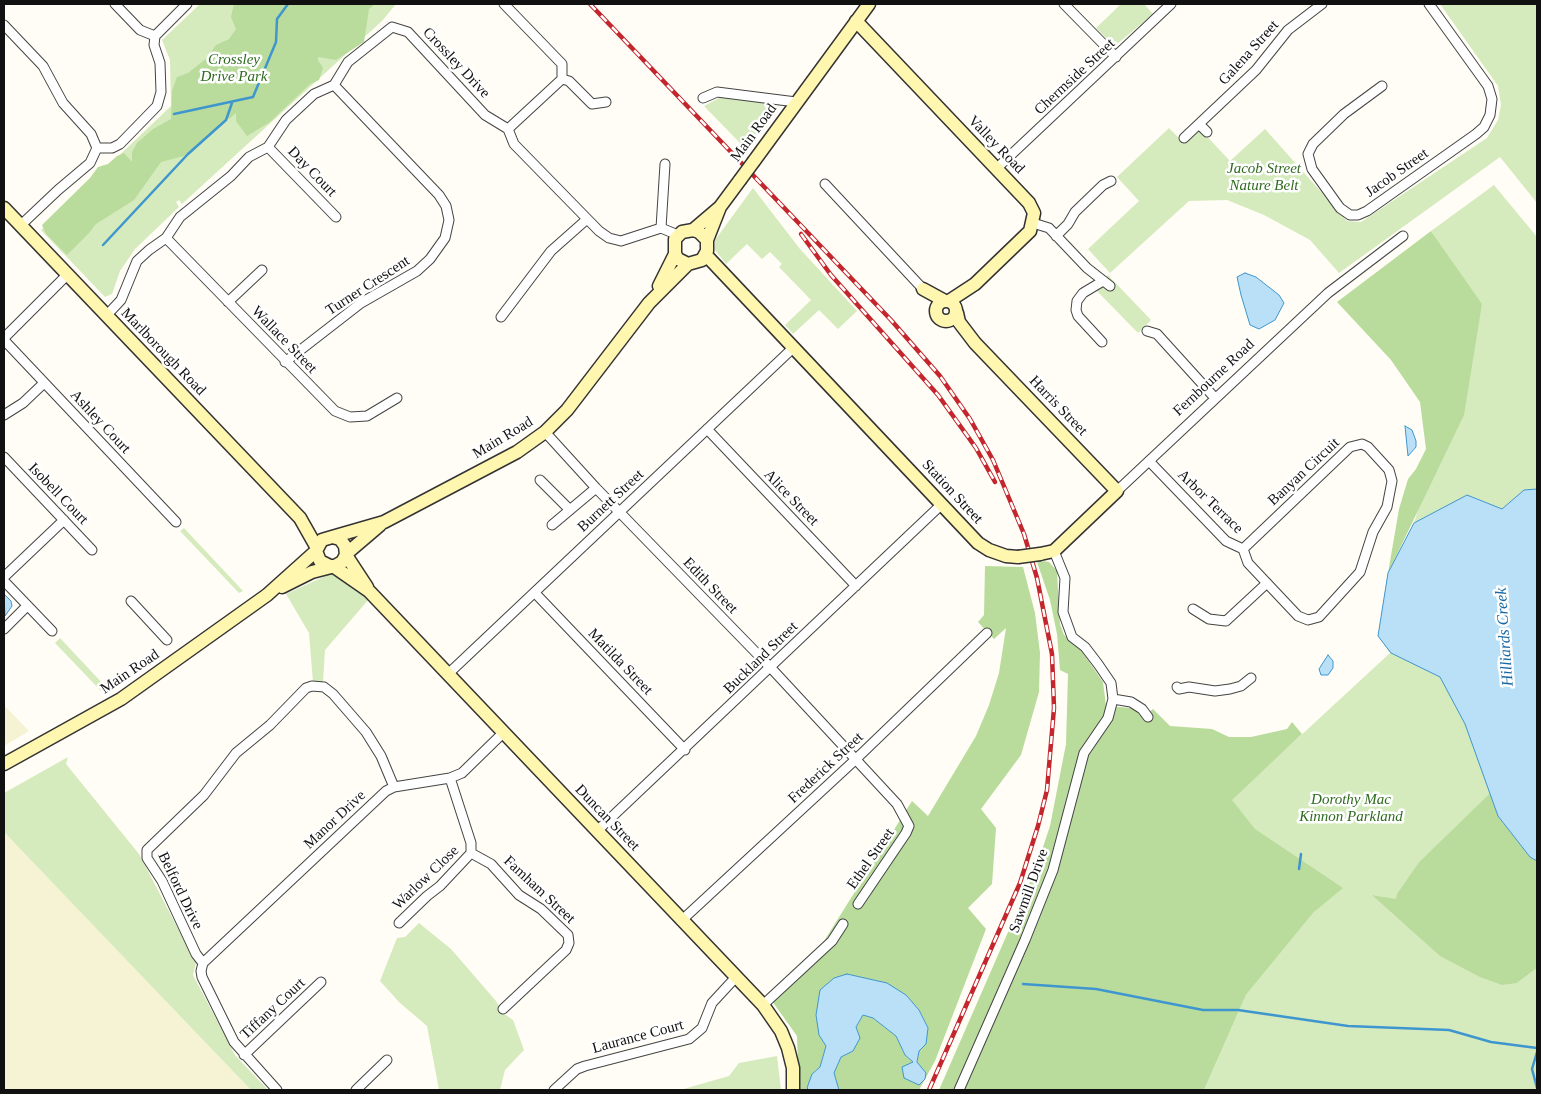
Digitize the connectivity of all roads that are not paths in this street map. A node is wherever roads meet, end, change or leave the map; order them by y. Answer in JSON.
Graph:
{"nodes":[{"id":1,"x":115,"y":4,"type":"edge"},
{"id":2,"x":187,"y":4,"type":"edge"},
{"id":3,"x":504,"y":4,"type":"edge"},
{"id":4,"x":1064,"y":4,"type":"edge"},
{"id":5,"x":1171,"y":4,"type":"edge"},
{"id":6,"x":1322,"y":4,"type":"edge"},
{"id":7,"x":1429,"y":4,"type":"edge"},
{"id":8,"x":864,"y":5,"type":"edge"},
{"id":9,"x":856,"y":21,"type":"junction"},
{"id":10,"x":4,"y":25,"type":"edge"},
{"id":11,"x":155,"y":36,"type":"junction"},
{"id":12,"x":1116,"y":57,"type":"junction"},
{"id":13,"x":562,"y":79,"type":"junction"},
{"id":14,"x":334,"y":85,"type":"junction"},
{"id":15,"x":1382,"y":86,"type":"dead end"},
{"id":16,"x":703,"y":98,"type":"dead end"},
{"id":17,"x":606,"y":102,"type":"dead end"},
{"id":18,"x":796,"y":102,"type":"junction"},
{"id":19,"x":1199,"y":124,"type":"junction"},
{"id":20,"x":508,"y":129,"type":"junction"},
{"id":21,"x":1207,"y":132,"type":"dead end"},
{"id":22,"x":1184,"y":138,"type":"dead end"},
{"id":23,"x":268,"y":147,"type":"junction"},
{"id":24,"x":97,"y":148,"type":"junction"},
{"id":25,"x":665,"y":164,"type":"dead end"},
{"id":26,"x":996,"y":170,"type":"junction"},
{"id":27,"x":1111,"y":181,"type":"dead end"},
{"id":28,"x":825,"y":184,"type":"dead end"},
{"id":29,"x":4,"y":208,"type":"edge"},
{"id":30,"x":720,"y":208,"type":"junction"},
{"id":31,"x":336,"y":217,"type":"dead end"},
{"id":32,"x":586,"y":220,"type":"junction"},
{"id":33,"x":1034,"y":223,"type":"junction"},
{"id":34,"x":21,"y":226,"type":"junction"},
{"id":35,"x":661,"y":228,"type":"junction"},
{"id":36,"x":693,"y":230,"type":"junction"},
{"id":37,"x":678,"y":235,"type":"junction"},
{"id":38,"x":1056,"y":236,"type":"junction"},
{"id":39,"x":1403,"y":236,"type":"dead end"},
{"id":40,"x":166,"y":238,"type":"junction"},
{"id":41,"x":706,"y":240,"type":"junction"},
{"id":42,"x":675,"y":254,"type":"junction"},
{"id":43,"x":706,"y":256,"type":"junction"},
{"id":44,"x":688,"y":264,"type":"junction"},
{"id":45,"x":262,"y":270,"type":"dead end"},
{"id":46,"x":67,"y":275,"type":"junction"},
{"id":47,"x":923,"y":289,"type":"joint"},
{"id":48,"x":228,"y":302,"type":"junction"},
{"id":49,"x":649,"y":303,"type":"junction"},
{"id":50,"x":949,"y":307,"type":"junction"},
{"id":51,"x":106,"y":316,"type":"junction"},
{"id":52,"x":501,"y":318,"type":"dead end"},
{"id":53,"x":1147,"y":330,"type":"dead end"},
{"id":54,"x":4,"y":339,"type":"edge"},
{"id":55,"x":1102,"y":342,"type":"dead end"},
{"id":56,"x":975,"y":343,"type":"junction"},
{"id":57,"x":793,"y":348,"type":"junction"},
{"id":58,"x":285,"y":362,"type":"junction"},
{"id":59,"x":44,"y":383,"type":"junction"},
{"id":60,"x":397,"y":398,"type":"dead end"},
{"id":61,"x":1216,"y":398,"type":"junction"},
{"id":62,"x":4,"y":415,"type":"edge"},
{"id":63,"x":707,"y":429,"type":"junction"},
{"id":64,"x":545,"y":432,"type":"junction"},
{"id":65,"x":4,"y":458,"type":"edge"},
{"id":66,"x":1149,"y":461,"type":"junction"},
{"id":67,"x":540,"y":480,"type":"dead end"},
{"id":68,"x":596,"y":488,"type":"junction"},
{"id":69,"x":1117,"y":491,"type":"junction"},
{"id":70,"x":942,"y":504,"type":"junction"},
{"id":71,"x":570,"y":510,"type":"junction"},
{"id":72,"x":619,"y":512,"type":"junction"},
{"id":73,"x":300,"y":518,"type":"junction"},
{"id":74,"x":64,"y":520,"type":"junction"},
{"id":75,"x":176,"y":522,"type":"dead end"},
{"id":76,"x":384,"y":522,"type":"junction"},
{"id":77,"x":552,"y":525,"type":"dead end"},
{"id":78,"x":331,"y":537,"type":"junction"},
{"id":79,"x":317,"y":549,"type":"junction"},
{"id":80,"x":1243,"y":549,"type":"junction"},
{"id":81,"x":92,"y":550,"type":"dead end"},
{"id":82,"x":1054,"y":551,"type":"junction"},
{"id":83,"x":346,"y":555,"type":"junction"},
{"id":84,"x":331,"y":566,"type":"junction"},
{"id":85,"x":4,"y":579,"type":"edge"},
{"id":86,"x":1267,"y":583,"type":"junction"},
{"id":87,"x":856,"y":586,"type":"junction"},
{"id":88,"x":369,"y":592,"type":"junction"},
{"id":89,"x":535,"y":593,"type":"junction"},
{"id":90,"x":267,"y":595,"type":"junction"},
{"id":91,"x":131,"y":601,"type":"dead end"},
{"id":92,"x":27,"y":606,"type":"junction"},
{"id":93,"x":1194,"y":609,"type":"dead end"},
{"id":94,"x":1313,"y":620,"type":"joint"},
{"id":95,"x":4,"y":629,"type":"edge"},
{"id":96,"x":52,"y":631,"type":"dead end"},
{"id":97,"x":986,"y":633,"type":"dead end"},
{"id":98,"x":167,"y":640,"type":"dead end"},
{"id":99,"x":771,"y":668,"type":"junction"},
{"id":100,"x":448,"y":674,"type":"junction"},
{"id":101,"x":1251,"y":678,"type":"dead end"},
{"id":102,"x":1177,"y":687,"type":"dead end"},
{"id":103,"x":1113,"y":699,"type":"junction"},
{"id":104,"x":1148,"y":717,"type":"dead end"},
{"id":105,"x":503,"y":733,"type":"junction"},
{"id":106,"x":685,"y":750,"type":"junction"},
{"id":107,"x":855,"y":760,"type":"junction"},
{"id":108,"x":4,"y":764,"type":"edge"},
{"id":109,"x":450,"y":778,"type":"junction"},
{"id":110,"x":394,"y":787,"type":"junction"},
{"id":111,"x":897,"y":804,"type":"joint"},
{"id":112,"x":598,"y":831,"type":"junction"},
{"id":113,"x":471,"y":853,"type":"junction"},
{"id":114,"x":858,"y":904,"type":"dead end"},
{"id":115,"x":681,"y":921,"type":"junction"},
{"id":116,"x":399,"y":923,"type":"dead end"},
{"id":117,"x":844,"y":924,"type":"dead end"},
{"id":118,"x":203,"y":963,"type":"junction"},
{"id":119,"x":736,"y":977,"type":"junction"},
{"id":120,"x":321,"y":982,"type":"dead end"},
{"id":121,"x":763,"y":1005,"type":"junction"},
{"id":122,"x":504,"y":1009,"type":"dead end"},
{"id":123,"x":244,"y":1055,"type":"junction"},
{"id":124,"x":387,"y":1060,"type":"dead end"},
{"id":125,"x":793,"y":1086,"type":"edge"},
{"id":126,"x":277,"y":1090,"type":"edge"},
{"id":127,"x":356,"y":1090,"type":"edge"},
{"id":128,"x":554,"y":1090,"type":"edge"},
{"id":129,"x":959,"y":1090,"type":"edge"}],
"edges":[{"from":1,"to":11,"type":"street"},
{"from":2,"to":11,"type":"street"},
{"from":3,"to":13,"type":"street"},
{"from":4,"to":12,"type":"street"},
{"from":5,"to":12,"type":"street","name":"Chermside Street"},
{"from":6,"to":19,"type":"street","name":"Galena Street"},
{"from":7,"to":15,"type":"street","name":"Jacob Street"},
{"from":8,"to":9,"type":"street","name":"Main Road"},
{"from":9,"to":18,"type":"street","name":"Main Road"},
{"from":9,"to":26,"type":"street","name":"Valley Road"},
{"from":10,"to":24,"type":"street"},
{"from":11,"to":24,"type":"street"},
{"from":12,"to":26,"type":"street","name":"Chermside Street"},
{"from":13,"to":17,"type":"street"},
{"from":13,"to":20,"type":"street"},
{"from":14,"to":20,"type":"street","name":"Crossley Drive"},
{"from":14,"to":23,"type":"street"},
{"from":14,"to":58,"type":"street","name":"Turner Crescent"},
{"from":16,"to":18,"type":"street","name":"Main Road"},
{"from":18,"to":30,"type":"street","name":"Main Road","bridge":true},
{"from":19,"to":21,"type":"street"},
{"from":19,"to":22,"type":"street","name":"Galena Street"},
{"from":20,"to":32,"type":"street","name":"Crossley Drive"},
{"from":23,"to":31,"type":"street","name":"Day Court"},
{"from":23,"to":40,"type":"street"},
{"from":24,"to":34,"type":"street"},
{"from":25,"to":35,"type":"street"},
{"from":26,"to":33,"type":"street","name":"Valley Road"},
{"from":27,"to":38,"type":"street"},
{"from":28,"to":47,"type":"street","name":"Harris Street"},
{"from":29,"to":34,"type":"street","name":"Marlborough Road"},
{"from":30,"to":36,"type":"street","name":"Main Road"},
{"from":30,"to":41,"type":"street","name":"Main Road"},
{"from":32,"to":35,"type":"street","name":"Crossley Drive"},
{"from":32,"to":52,"type":"street"},
{"from":33,"to":38,"type":"street"},
{"from":33,"to":50,"type":"street"},
{"from":34,"to":46,"type":"street","name":"Marlborough Road"},
{"from":35,"to":37,"type":"street"},
{"from":36,"to":37,"type":"street","name":"Main Road"},
{"from":36,"to":41,"type":"street"},
{"from":37,"to":42,"type":"street","name":"Main Road"},
{"from":38,"to":55,"type":"street"},
{"from":39,"to":61,"type":"street","name":"Fernbourne Road"},
{"from":40,"to":48,"type":"street","name":"Wallace Street"},
{"from":40,"to":51,"type":"street"},
{"from":41,"to":43,"type":"street","name":"Main Road"},
{"from":42,"to":44,"type":"street"},
{"from":42,"to":49,"type":"street","name":"Main Road"},
{"from":43,"to":44,"type":"street","name":"Main Road"},
{"from":43,"to":57,"type":"street","name":"Station Street"},
{"from":44,"to":49,"type":"street","name":"Main Road"},
{"from":45,"to":48,"type":"street"},
{"from":46,"to":51,"type":"street","name":"Marlborough Road"},
{"from":46,"to":54,"type":"street"},
{"from":47,"to":50,"type":"street","name":"Harris Street"},
{"from":48,"to":58,"type":"street","name":"Wallace Street"},
{"from":49,"to":64,"type":"street","name":"Main Road"},
{"from":50,"to":56,"type":"street","name":"Harris Street"},
{"from":50,"to":56,"type":"street","name":"Harris Street"},
{"from":51,"to":73,"type":"street","name":"Marlborough Road"},
{"from":53,"to":61,"type":"street"},
{"from":54,"to":59,"type":"street","name":"Ashley Court"},
{"from":56,"to":69,"type":"street","name":"Harris Street"},
{"from":57,"to":63,"type":"street","name":"Burnett Street"},
{"from":57,"to":70,"type":"street","name":"Station Street"},
{"from":58,"to":60,"type":"street","name":"Wallace Street"},
{"from":59,"to":62,"type":"street"},
{"from":59,"to":75,"type":"street","name":"Ashley Court"},
{"from":61,"to":66,"type":"street","name":"Fernbourne Road"},
{"from":63,"to":72,"type":"street","name":"Burnett Street"},
{"from":63,"to":87,"type":"street","name":"Alice Street"},
{"from":64,"to":68,"type":"street","name":"Edith Street"},
{"from":64,"to":76,"type":"street","name":"Main Road"},
{"from":65,"to":74,"type":"street","name":"Isobell Court"},
{"from":66,"to":69,"type":"street","name":"Fernbourne Road"},
{"from":66,"to":80,"type":"street","name":"Arbor Terrace"},
{"from":67,"to":71,"type":"street"},
{"from":68,"to":71,"type":"street"},
{"from":68,"to":72,"type":"street","name":"Edith Street"},
{"from":69,"to":82,"type":"street","name":"Fernbourne Road"},
{"from":70,"to":82,"type":"street","name":"Station Street","bridge":true},
{"from":70,"to":87,"type":"street","name":"Buckland Street"},
{"from":71,"to":77,"type":"street"},
{"from":72,"to":89,"type":"street","name":"Burnett Street"},
{"from":72,"to":99,"type":"street","name":"Edith Street"},
{"from":73,"to":78,"type":"street","name":"Marlborough Road"},
{"from":73,"to":79,"type":"street","name":"Marlborough Road"},
{"from":74,"to":81,"type":"street","name":"Isobell Court"},
{"from":74,"to":85,"type":"street"},
{"from":76,"to":78,"type":"street","name":"Main Road"},
{"from":76,"to":83,"type":"street","name":"Main Road"},
{"from":78,"to":79,"type":"street"},
{"from":78,"to":83,"type":"street"},
{"from":79,"to":84,"type":"street"},
{"from":79,"to":90,"type":"street","name":"Main Road"},
{"from":80,"to":86,"type":"street","name":"Arbor Terrace"},
{"from":80,"to":94,"type":"street","name":"Banyan Circuit"},
{"from":82,"to":103,"type":"street"},
{"from":83,"to":84,"type":"street"},
{"from":83,"to":88,"type":"street","name":"Duncan Street"},
{"from":84,"to":88,"type":"street","name":"Duncan Street"},
{"from":84,"to":90,"type":"street","name":"Main Road"},
{"from":85,"to":92,"type":"street"},
{"from":86,"to":93,"type":"street"},
{"from":86,"to":94,"type":"street","name":"Arbor Terrace"},
{"from":87,"to":99,"type":"street","name":"Buckland Street"},
{"from":88,"to":100,"type":"street","name":"Duncan Street"},
{"from":89,"to":100,"type":"street","name":"Burnett Street"},
{"from":89,"to":106,"type":"street","name":"Matilda Street"},
{"from":90,"to":108,"type":"street","name":"Main Road"},
{"from":91,"to":98,"type":"street"},
{"from":92,"to":95,"type":"street"},
{"from":92,"to":96,"type":"street"},
{"from":97,"to":107,"type":"street","name":"Frederick Street"},
{"from":99,"to":106,"type":"street","name":"Buckland Street"},
{"from":99,"to":107,"type":"street","name":"Edith Street"},
{"from":100,"to":105,"type":"street","name":"Duncan Street"},
{"from":101,"to":102,"type":"street"},
{"from":103,"to":104,"type":"street"},
{"from":103,"to":129,"type":"street","name":"Sawmill Drive"},
{"from":105,"to":109,"type":"street","name":"Manor Drive"},
{"from":105,"to":112,"type":"street","name":"Duncan Street"},
{"from":106,"to":112,"type":"street","name":"Buckland Street"},
{"from":107,"to":111,"type":"street","name":"Edith Street"},
{"from":107,"to":115,"type":"street","name":"Frederick Street"},
{"from":109,"to":110,"type":"street","name":"Manor Drive"},
{"from":109,"to":113,"type":"street"},
{"from":110,"to":118,"type":"street","name":"Manor Drive"},
{"from":110,"to":118,"type":"street","name":"Belford Drive"},
{"from":111,"to":114,"type":"street","name":"Ethel Street"},
{"from":112,"to":115,"type":"street","name":"Duncan Street"},
{"from":113,"to":116,"type":"street","name":"Warlow Close"},
{"from":113,"to":122,"type":"street","name":"Famham Street"},
{"from":115,"to":119,"type":"street","name":"Duncan Street"},
{"from":117,"to":121,"type":"street"},
{"from":118,"to":123,"type":"street","name":"Belford Drive"},
{"from":119,"to":121,"type":"street","name":"Duncan Street"},
{"from":119,"to":128,"type":"street","name":"Laurance Court"},
{"from":120,"to":123,"type":"street","name":"Tiffany Court"},
{"from":121,"to":125,"type":"street","name":"Duncan Street"},
{"from":123,"to":126,"type":"street","name":"Belford Drive"},
{"from":124,"to":127,"type":"street"}]}
